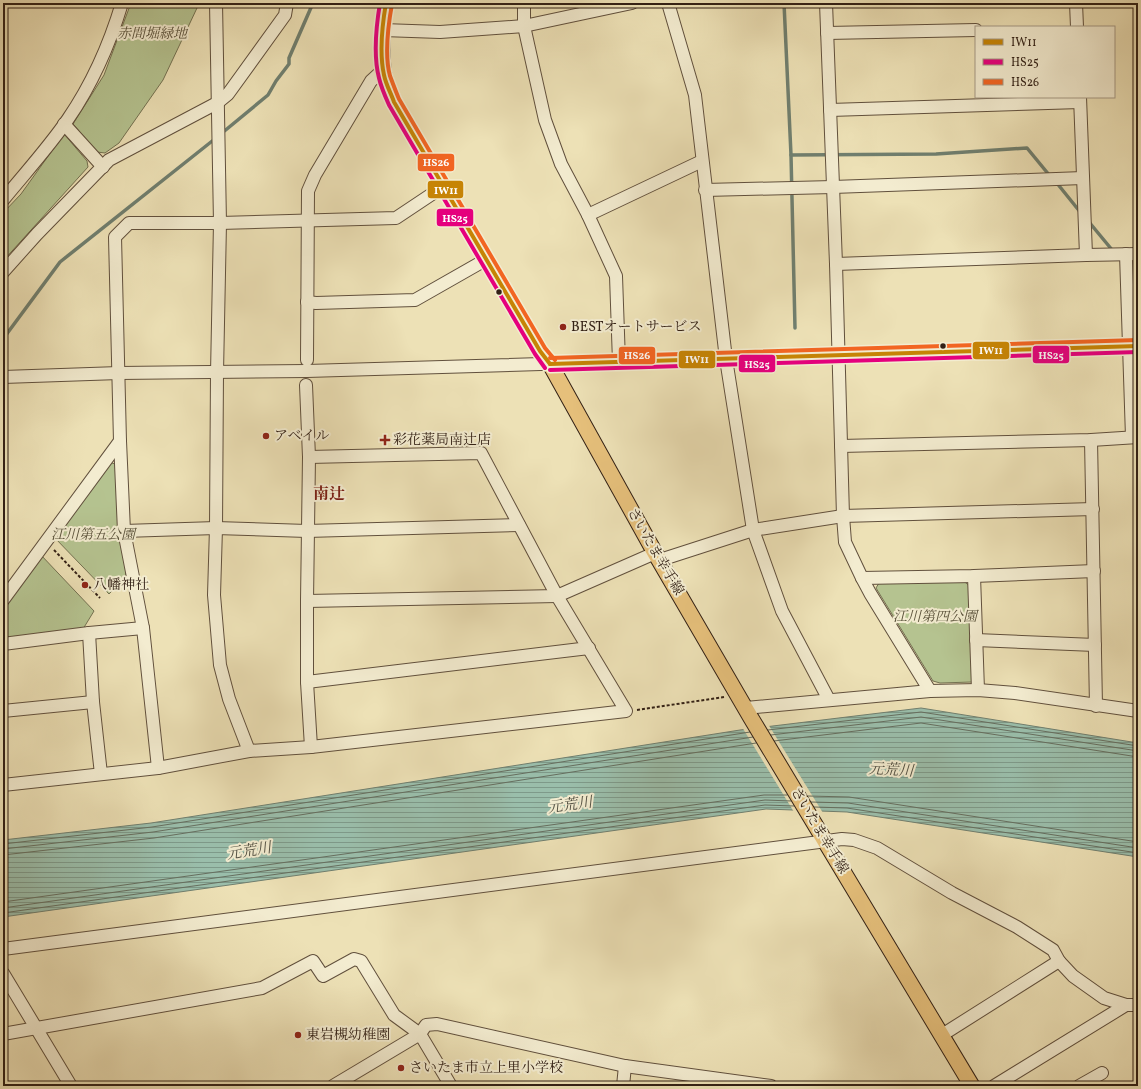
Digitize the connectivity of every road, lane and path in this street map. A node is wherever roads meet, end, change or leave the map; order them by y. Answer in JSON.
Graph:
{"nodes":[{"id":1,"x":122,"y":3,"type":"edge"},
{"id":2,"x":216,"y":3,"type":"edge"},
{"id":3,"x":287,"y":3,"type":"edge"},
{"id":4,"x":386,"y":3,"type":"edge"},
{"id":5,"x":524,"y":3,"type":"edge"},
{"id":6,"x":632,"y":3,"type":"edge"},
{"id":7,"x":668,"y":3,"type":"edge"},
{"id":8,"x":826,"y":3,"type":"edge"},
{"id":9,"x":1076,"y":3,"type":"edge"},
{"id":10,"x":524,"y":26,"type":"junction"},
{"id":11,"x":1077,"y":26,"type":"edge"},
{"id":12,"x":383,"y":30,"type":"junction"},
{"id":13,"x":975,"y":30,"type":"edge"},
{"id":14,"x":827,"y":33,"type":"junction"},
{"id":15,"x":383,"y":70,"type":"junction"},
{"id":16,"x":1080,"y":100,"type":"edge"},
{"id":17,"x":217,"y":103,"type":"junction"},
{"id":18,"x":830,"y":110,"type":"junction"},
{"id":19,"x":64,"y":124,"type":"junction"},
{"id":20,"x":702,"y":160,"type":"junction"},
{"id":21,"x":102,"y":167,"type":"junction"},
{"id":22,"x":1083,"y":178,"type":"junction"},
{"id":23,"x":444,"y":186,"type":"junction"},
{"id":24,"x":833,"y":187,"type":"junction"},
{"id":25,"x":706,"y":190,"type":"junction"},
{"id":26,"x":3,"y":200,"type":"edge"},
{"id":27,"x":588,"y":215,"type":"junction"},
{"id":28,"x":309,"y":221,"type":"junction"},
{"id":29,"x":220,"y":223,"type":"junction"},
{"id":30,"x":1132,"y":254,"type":"edge"},
{"id":31,"x":1086,"y":255,"type":"junction"},
{"id":32,"x":487,"y":259,"type":"junction"},
{"id":33,"x":836,"y":264,"type":"junction"},
{"id":34,"x":3,"y":272,"type":"edge"},
{"id":35,"x":307,"y":302,"type":"junction"},
{"id":36,"x":1133,"y":346,"type":"edge"},
{"id":37,"x":839,"y":355,"type":"junction"},
{"id":38,"x":726,"y":359,"type":"junction"},
{"id":39,"x":307,"y":360,"type":"dead end"},
{"id":40,"x":619,"y":362,"type":"junction"},
{"id":41,"x":550,"y":364,"type":"junction"},
{"id":42,"x":119,"y":373,"type":"junction"},
{"id":43,"x":217,"y":373,"type":"junction"},
{"id":44,"x":3,"y":377,"type":"edge"},
{"id":45,"x":306,"y":385,"type":"dead end"},
{"id":46,"x":1135,"y":437,"type":"edge"},
{"id":47,"x":120,"y":440,"type":"junction"},
{"id":48,"x":1091,"y":440,"type":"junction"},
{"id":49,"x":841,"y":446,"type":"junction"},
{"id":50,"x":309,"y":457,"type":"junction"},
{"id":51,"x":1092,"y":509,"type":"junction"},
{"id":52,"x":843,"y":516,"type":"junction"},
{"id":53,"x":519,"y":525,"type":"junction"},
{"id":54,"x":216,"y":528,"type":"junction"},
{"id":55,"x":753,"y":530,"type":"junction"},
{"id":56,"x":124,"y":531,"type":"junction"},
{"id":57,"x":307,"y":531,"type":"junction"},
{"id":58,"x":46,"y":542,"type":"junction"},
{"id":59,"x":658,"y":556,"type":"junction"},
{"id":60,"x":1094,"y":571,"type":"junction"},
{"id":61,"x":974,"y":576,"type":"junction"},
{"id":62,"x":862,"y":578,"type":"junction"},
{"id":63,"x":557,"y":596,"type":"junction"},
{"id":64,"x":100,"y":598,"type":"dead end"},
{"id":65,"x":3,"y":600,"type":"edge"},
{"id":66,"x":306,"y":601,"type":"junction"},
{"id":67,"x":143,"y":628,"type":"junction"},
{"id":68,"x":89,"y":633,"type":"junction"},
{"id":69,"x":976,"y":640,"type":"junction"},
{"id":70,"x":3,"y":644,"type":"edge"},
{"id":71,"x":1096,"y":645,"type":"junction"},
{"id":72,"x":589,"y":648,"type":"junction"},
{"id":73,"x":307,"y":682,"type":"junction"},
{"id":74,"x":978,"y":690,"type":"junction"},
{"id":75,"x":930,"y":691,"type":"junction"},
{"id":76,"x":738,"y":695,"type":"junction"},
{"id":77,"x":830,"y":700,"type":"junction"},
{"id":78,"x":93,"y":702,"type":"junction"},
{"id":79,"x":1096,"y":706,"type":"junction"},
{"id":80,"x":3,"y":711,"type":"edge"},
{"id":81,"x":626,"y":711,"type":"junction"},
{"id":82,"x":1138,"y":711,"type":"edge"},
{"id":83,"x":749,"y":713,"type":"junction"},
{"id":84,"x":311,"y":747,"type":"junction"},
{"id":85,"x":249,"y":751,"type":"junction"},
{"id":86,"x":158,"y":768,"type":"junction"},
{"id":87,"x":101,"y":774,"type":"junction"},
{"id":88,"x":3,"y":786,"type":"edge"},
{"id":89,"x":824,"y":838,"type":"junction"},
{"id":90,"x":3,"y":949,"type":"edge"},
{"id":91,"x":1059,"y":961,"type":"junction"},
{"id":92,"x":3,"y":972,"type":"edge"},
{"id":93,"x":1132,"y":1005,"type":"edge"},
{"id":94,"x":37,"y":1028,"type":"junction"},
{"id":95,"x":3,"y":1034,"type":"edge"},
{"id":96,"x":420,"y":1034,"type":"junction"},
{"id":97,"x":942,"y":1035,"type":"junction"},
{"id":98,"x":625,"y":1066,"type":"junction"},
{"id":99,"x":1102,"y":1073,"type":"dead end"},
{"id":100,"x":71,"y":1086,"type":"edge"},
{"id":101,"x":333,"y":1086,"type":"edge"},
{"id":102,"x":451,"y":1086,"type":"edge"},
{"id":103,"x":623,"y":1086,"type":"edge"},
{"id":104,"x":771,"y":1086,"type":"edge"},
{"id":105,"x":972,"y":1086,"type":"edge"},
{"id":106,"x":994,"y":1086,"type":"edge"},
{"id":107,"x":1079,"y":1086,"type":"edge"}],
"edges":[{"from":1,"to":19,"type":"street"},
{"from":2,"to":17,"type":"street"},
{"from":3,"to":17,"type":"street"},
{"from":4,"to":12,"type":"main road","name":"さいたま幸手線"},
{"from":5,"to":10,"type":"street"},
{"from":6,"to":10,"type":"street"},
{"from":7,"to":20,"type":"street"},
{"from":8,"to":14,"type":"street"},
{"from":9,"to":11,"type":"street"},
{"from":10,"to":12,"type":"street"},
{"from":10,"to":27,"type":"street"},
{"from":12,"to":15,"type":"main road","name":"さいたま幸手線"},
{"from":13,"to":14,"type":"street"},
{"from":14,"to":18,"type":"street"},
{"from":15,"to":23,"type":"main road","name":"さいたま幸手線"},
{"from":15,"to":28,"type":"street"},
{"from":16,"to":18,"type":"street"},
{"from":16,"to":22,"type":"street"},
{"from":17,"to":21,"type":"street"},
{"from":17,"to":29,"type":"street"},
{"from":18,"to":24,"type":"street"},
{"from":19,"to":21,"type":"street"},
{"from":19,"to":26,"type":"street"},
{"from":20,"to":25,"type":"street"},
{"from":20,"to":27,"type":"street"},
{"from":21,"to":34,"type":"street"},
{"from":22,"to":24,"type":"street"},
{"from":22,"to":31,"type":"street"},
{"from":23,"to":28,"type":"street"},
{"from":23,"to":32,"type":"main road","name":"さいたま幸手線"},
{"from":24,"to":25,"type":"street"},
{"from":24,"to":33,"type":"street"},
{"from":25,"to":38,"type":"street"},
{"from":27,"to":40,"type":"street"},
{"from":28,"to":29,"type":"street"},
{"from":28,"to":35,"type":"street"},
{"from":29,"to":42,"type":"street"},
{"from":29,"to":43,"type":"street"},
{"from":30,"to":31,"type":"street"},
{"from":30,"to":36,"type":"street"},
{"from":31,"to":33,"type":"street"},
{"from":32,"to":35,"type":"street"},
{"from":32,"to":41,"type":"main road","name":"さいたま幸手線"},
{"from":33,"to":37,"type":"street"},
{"from":35,"to":39,"type":"street"},
{"from":36,"to":37,"type":"street"},
{"from":36,"to":46,"type":"street"},
{"from":37,"to":38,"type":"street"},
{"from":37,"to":49,"type":"street"},
{"from":38,"to":40,"type":"street"},
{"from":38,"to":55,"type":"street"},
{"from":40,"to":41,"type":"street"},
{"from":41,"to":43,"type":"street"},
{"from":41,"to":59,"type":"main road","name":"さいたま幸手線"},
{"from":42,"to":43,"type":"street"},
{"from":42,"to":44,"type":"street"},
{"from":42,"to":47,"type":"street"},
{"from":43,"to":54,"type":"street"},
{"from":45,"to":50,"type":"street"},
{"from":46,"to":48,"type":"street"},
{"from":47,"to":56,"type":"street"},
{"from":47,"to":58,"type":"street"},
{"from":48,"to":49,"type":"street"},
{"from":48,"to":51,"type":"street"},
{"from":49,"to":52,"type":"street"},
{"from":50,"to":53,"type":"street"},
{"from":50,"to":57,"type":"street"},
{"from":51,"to":52,"type":"street"},
{"from":51,"to":60,"type":"street"},
{"from":52,"to":55,"type":"street"},
{"from":52,"to":62,"type":"street"},
{"from":53,"to":57,"type":"street"},
{"from":53,"to":63,"type":"street"},
{"from":54,"to":56,"type":"street"},
{"from":54,"to":57,"type":"street"},
{"from":54,"to":85,"type":"street"},
{"from":55,"to":59,"type":"street"},
{"from":55,"to":77,"type":"street"},
{"from":56,"to":67,"type":"street"},
{"from":57,"to":66,"type":"street"},
{"from":58,"to":64,"type":"path"},
{"from":58,"to":65,"type":"street"},
{"from":59,"to":63,"type":"street"},
{"from":59,"to":76,"type":"main road","name":"さいたま幸手線"},
{"from":60,"to":61,"type":"street"},
{"from":60,"to":71,"type":"street"},
{"from":61,"to":62,"type":"street"},
{"from":61,"to":69,"type":"street"},
{"from":62,"to":75,"type":"street"},
{"from":63,"to":66,"type":"street"},
{"from":63,"to":72,"type":"street"},
{"from":66,"to":73,"type":"street"},
{"from":67,"to":68,"type":"street"},
{"from":67,"to":86,"type":"street"},
{"from":68,"to":70,"type":"street"},
{"from":68,"to":78,"type":"street"},
{"from":69,"to":71,"type":"street"},
{"from":69,"to":74,"type":"street"},
{"from":71,"to":79,"type":"street"},
{"from":72,"to":73,"type":"street"},
{"from":72,"to":81,"type":"street"},
{"from":73,"to":84,"type":"street"},
{"from":74,"to":75,"type":"street"},
{"from":74,"to":79,"type":"street"},
{"from":75,"to":77,"type":"street"},
{"from":76,"to":81,"type":"path"},
{"from":76,"to":83,"type":"main road","name":"さいたま幸手線"},
{"from":77,"to":83,"type":"street"},
{"from":78,"to":80,"type":"street"},
{"from":78,"to":87,"type":"street"},
{"from":79,"to":82,"type":"street"},
{"from":81,"to":84,"type":"street"},
{"from":83,"to":89,"type":"main road","name":"さいたま幸手線"},
{"from":84,"to":85,"type":"street"},
{"from":85,"to":86,"type":"street"},
{"from":86,"to":87,"type":"street"},
{"from":87,"to":88,"type":"street"},
{"from":89,"to":90,"type":"street"},
{"from":89,"to":91,"type":"street"},
{"from":89,"to":97,"type":"main road","name":"さいたま幸手線"},
{"from":91,"to":93,"type":"street"},
{"from":91,"to":97,"type":"street"},
{"from":92,"to":94,"type":"street"},
{"from":93,"to":106,"type":"street"},
{"from":94,"to":95,"type":"street"},
{"from":94,"to":96,"type":"street"},
{"from":94,"to":100,"type":"street"},
{"from":96,"to":98,"type":"street"},
{"from":96,"to":101,"type":"street"},
{"from":96,"to":102,"type":"street"},
{"from":97,"to":105,"type":"main road","name":"さいたま幸手線"},
{"from":98,"to":103,"type":"street"},
{"from":98,"to":104,"type":"street"},
{"from":99,"to":107,"type":"street"}]}
